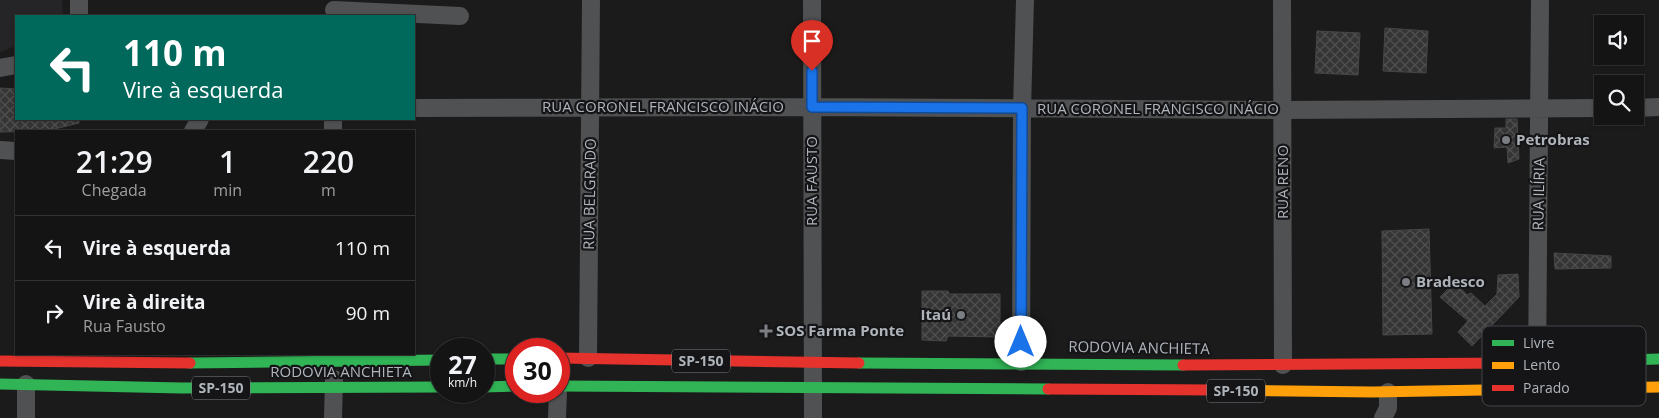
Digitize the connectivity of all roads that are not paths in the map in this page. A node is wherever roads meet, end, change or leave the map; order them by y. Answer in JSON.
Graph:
{"nodes":[{"id":1,"x":79,"y":0,"type":"edge"},
{"id":2,"x":591,"y":0,"type":"edge"},
{"id":3,"x":812,"y":0,"type":"edge"},
{"id":4,"x":1025,"y":0,"type":"edge"},
{"id":5,"x":1282,"y":0,"type":"edge"},
{"id":6,"x":1540,"y":0,"type":"edge"},
{"id":7,"x":334,"y":9,"type":"edge"},
{"id":8,"x":79,"y":15,"type":"edge"},
{"id":9,"x":460,"y":16,"type":"dead end"},
{"id":10,"x":15,"y":65,"type":"edge"},
{"id":11,"x":0,"y":68,"type":"edge"},
{"id":12,"x":812,"y":107,"type":"junction"},
{"id":13,"x":1659,"y":107,"type":"edge"},
{"id":14,"x":415,"y":108,"type":"edge"},
{"id":15,"x":591,"y":108,"type":"junction"},
{"id":16,"x":1022,"y":108,"type":"junction"},
{"id":17,"x":1594,"y":108,"type":"edge"},
{"id":18,"x":1644,"y":108,"type":"edge"},
{"id":19,"x":1283,"y":110,"type":"junction"},
{"id":20,"x":1540,"y":110,"type":"junction"},
{"id":21,"x":0,"y":150,"type":"edge"},
{"id":22,"x":15,"y":151,"type":"edge"},
{"id":23,"x":1537,"y":326,"type":"edge"},
{"id":24,"x":334,"y":357,"type":"edge"},
{"id":25,"x":77,"y":358,"type":"edge"},
{"id":26,"x":570,"y":358,"type":"edge"},
{"id":27,"x":588,"y":358,"type":"junction"},
{"id":28,"x":1646,"y":359,"type":"edge"},
{"id":29,"x":1659,"y":359,"type":"edge"},
{"id":30,"x":430,"y":360,"type":"edge"},
{"id":31,"x":0,"y":361,"type":"edge"},
{"id":32,"x":1021,"y":362,"type":"junction"},
{"id":33,"x":813,"y":363,"type":"junction"},
{"id":34,"x":1482,"y":363,"type":"edge"},
{"id":35,"x":1283,"y":364,"type":"junction"},
{"id":36,"x":0,"y":384,"type":"edge"},
{"id":37,"x":26,"y":384,"type":"junction"},
{"id":38,"x":570,"y":386,"type":"edge"},
{"id":39,"x":814,"y":386,"type":"junction"},
{"id":40,"x":334,"y":387,"type":"junction"},
{"id":41,"x":430,"y":387,"type":"edge"},
{"id":42,"x":1646,"y":387,"type":"edge"},
{"id":43,"x":1659,"y":387,"type":"edge"},
{"id":44,"x":1482,"y":389,"type":"edge"},
{"id":45,"x":1388,"y":392,"type":"junction"},
{"id":46,"x":558,"y":403,"type":"edge"},
{"id":47,"x":26,"y":418,"type":"edge"},
{"id":48,"x":333,"y":418,"type":"edge"},
{"id":49,"x":557,"y":418,"type":"edge"},
{"id":50,"x":813,"y":418,"type":"edge"},
{"id":51,"x":1383,"y":418,"type":"edge"}],
"edges":[{"from":1,"to":8,"type":"street"},
{"from":2,"to":15,"type":"street","name":"RUA BELGRADO"},
{"from":3,"to":12,"type":"street","name":"RUA FAUSTO"},
{"from":4,"to":16,"type":"street"},
{"from":5,"to":19,"type":"street","name":"RUA RENO"},
{"from":6,"to":20,"type":"street","name":"RUA ILÍRIA"},
{"from":7,"to":9,"type":"street"},
{"from":10,"to":11,"type":"street"},
{"from":12,"to":15,"type":"street","name":"RUA CORONEL FRANCISCO INÁCIO"},
{"from":12,"to":16,"type":"street","name":"RUA CORONEL FRANCISCO INÁCIO"},
{"from":12,"to":33,"type":"street","name":"RUA FAUSTO"},
{"from":13,"to":18,"type":"street"},
{"from":14,"to":15,"type":"street","name":"RUA CORONEL FRANCISCO INÁCIO"},
{"from":15,"to":27,"type":"street","name":"RUA BELGRADO"},
{"from":16,"to":19,"type":"street","name":"RUA CORONEL FRANCISCO INÁCIO"},
{"from":16,"to":32,"type":"street"},
{"from":17,"to":20,"type":"street","name":"RUA CORONEL FRANCISCO INÁCIO"},
{"from":19,"to":20,"type":"street","name":"RUA CORONEL FRANCISCO INÁCIO"},
{"from":19,"to":35,"type":"street","name":"RUA RENO"},
{"from":20,"to":23,"type":"street","name":"RUA ILÍRIA"},
{"from":21,"to":22,"type":"street"},
{"from":24,"to":25,"type":"highway","name":"RODOVIA ANCHIETA","number":"SP-150"},
{"from":24,"to":30,"type":"highway","name":"RODOVIA ANCHIETA","number":"SP-150"},
{"from":24,"to":40,"type":"street"},
{"from":25,"to":31,"type":"highway","name":"RODOVIA ANCHIETA","number":"SP-150"},
{"from":26,"to":27,"type":"highway","name":"RODOVIA ANCHIETA","number":"SP-150"},
{"from":27,"to":33,"type":"highway","name":"RODOVIA ANCHIETA","number":"SP-150"},
{"from":28,"to":29,"type":"highway","name":"RODOVIA ANCHIETA","number":"SP-150"},
{"from":32,"to":33,"type":"highway","name":"RODOVIA ANCHIETA","number":"SP-150"},
{"from":32,"to":35,"type":"highway","name":"RODOVIA ANCHIETA","number":"SP-150"},
{"from":33,"to":39,"type":"street","name":"RUA FAUSTO"},
{"from":34,"to":35,"type":"highway","name":"RODOVIA ANCHIETA","number":"SP-150"},
{"from":36,"to":37,"type":"highway","name":"RODOVIA ANCHIETA","number":"SP-150"},
{"from":37,"to":40,"type":"highway","name":"RODOVIA ANCHIETA","number":"SP-150"},
{"from":37,"to":47,"type":"street"},
{"from":38,"to":39,"type":"highway","number":"SP-150"},
{"from":39,"to":45,"type":"highway","number":"SP-150"},
{"from":39,"to":50,"type":"street","name":"RUA FAUSTO"},
{"from":40,"to":41,"type":"highway","name":"RODOVIA ANCHIETA","number":"SP-150"},
{"from":40,"to":48,"type":"street"},
{"from":42,"to":43,"type":"highway","number":"SP-150"},
{"from":44,"to":45,"type":"highway","number":"SP-150"},
{"from":45,"to":51,"type":"street"},
{"from":46,"to":49,"type":"street"}]}
